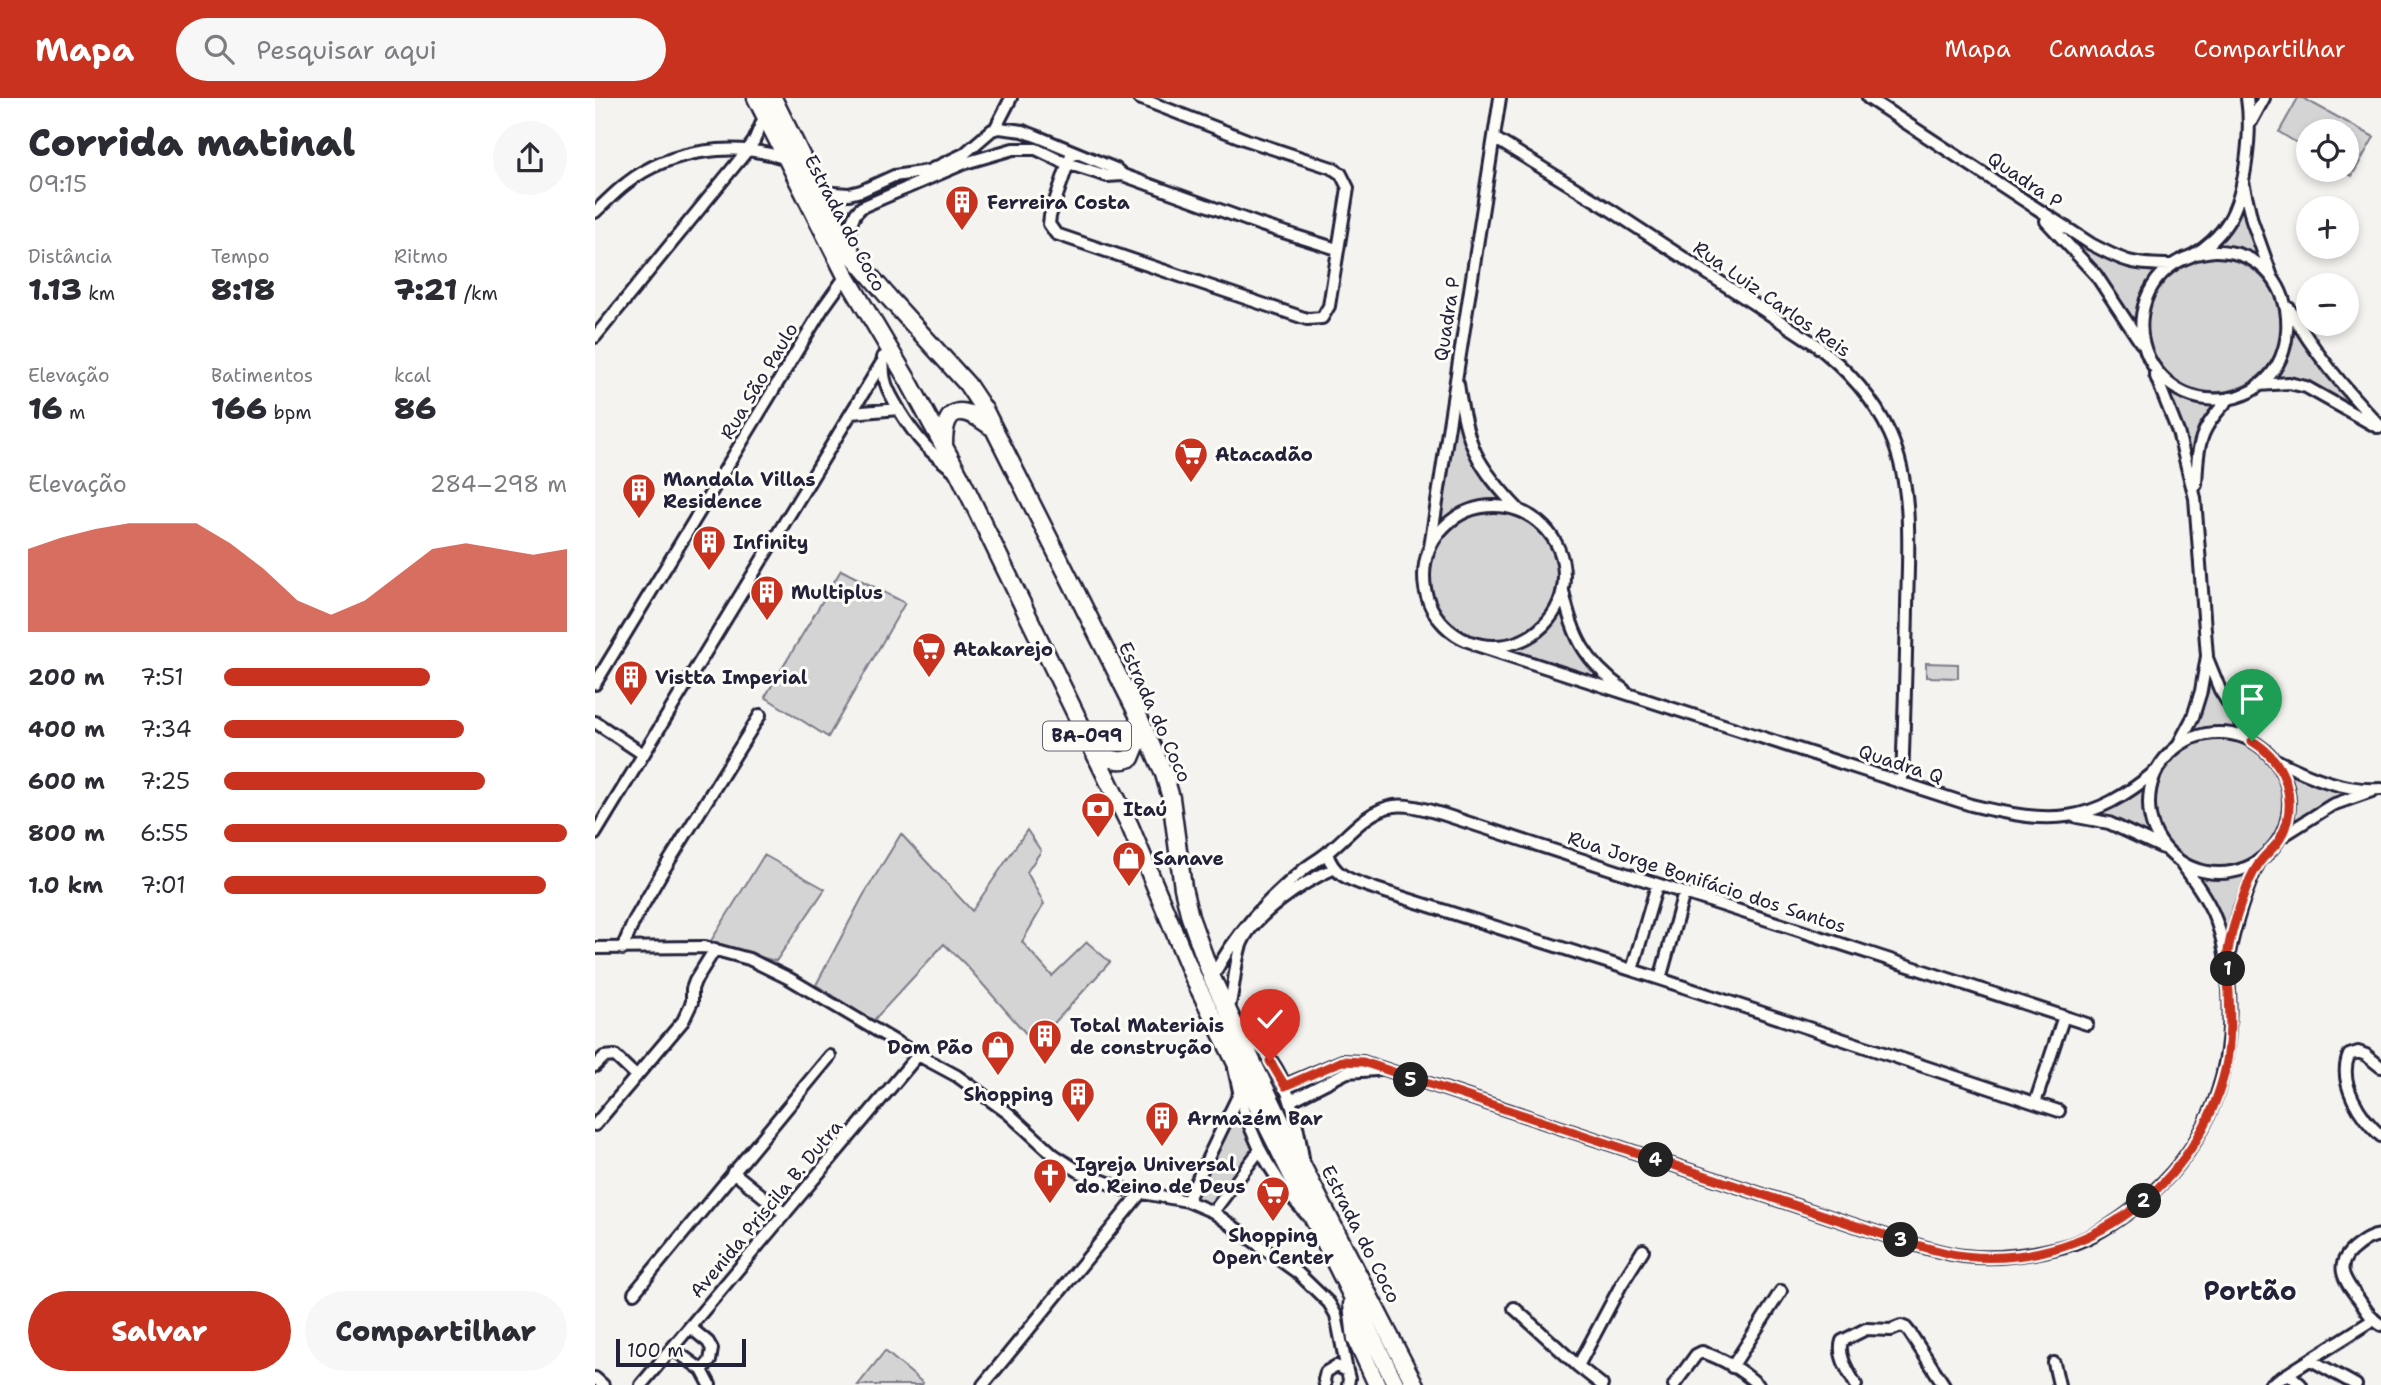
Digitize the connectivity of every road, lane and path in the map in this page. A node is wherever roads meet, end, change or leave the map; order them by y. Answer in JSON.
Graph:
{"nodes":[{"id":1,"x":756,"y":98,"type":"edge"},
{"id":2,"x":1011,"y":98,"type":"edge"},
{"id":3,"x":1139,"y":98,"type":"edge"},
{"id":4,"x":1500,"y":98,"type":"edge"},
{"id":5,"x":1868,"y":98,"type":"edge"},
{"id":6,"x":2247,"y":98,"type":"edge"},
{"id":7,"x":2264,"y":98,"type":"edge"},
{"id":8,"x":774,"y":104,"type":"edge"},
{"id":9,"x":2251,"y":122,"type":"junction"},
{"id":10,"x":1000,"y":129,"type":"junction"},
{"id":11,"x":1494,"y":138,"type":"junction"},
{"id":12,"x":975,"y":146,"type":"junction"},
{"id":13,"x":1009,"y":150,"type":"junction"},
{"id":14,"x":747,"y":152,"type":"junction"},
{"id":15,"x":1072,"y":152,"type":"junction"},
{"id":16,"x":981,"y":158,"type":"junction"},
{"id":17,"x":787,"y":159,"type":"junction"},
{"id":18,"x":1067,"y":163,"type":"junction"},
{"id":19,"x":1123,"y":175,"type":"junction"},
{"id":20,"x":2243,"y":178,"type":"junction"},
{"id":21,"x":874,"y":184,"type":"junction"},
{"id":22,"x":819,"y":192,"type":"junction"},
{"id":23,"x":880,"y":199,"type":"junction"},
{"id":24,"x":2034,"y":209,"type":"junction"},
{"id":25,"x":595,"y":212,"type":"edge"},
{"id":26,"x":847,"y":245,"type":"junction"},
{"id":27,"x":1337,"y":250,"type":"junction"},
{"id":28,"x":2195,"y":254,"type":"junction"},
{"id":29,"x":2172,"y":265,"type":"junction"},
{"id":30,"x":846,"y":276,"type":"junction"},
{"id":31,"x":2273,"y":279,"type":"junction"},
{"id":32,"x":2283,"y":298,"type":"junction"},
{"id":33,"x":595,"y":337,"type":"edge"},
{"id":34,"x":882,"y":337,"type":"junction"},
{"id":35,"x":2145,"y":348,"type":"junction"},
{"id":36,"x":884,"y":359,"type":"junction"},
{"id":37,"x":2150,"y":362,"type":"junction"},
{"id":38,"x":1456,"y":373,"type":"junction"},
{"id":39,"x":2257,"y":385,"type":"junction"},
{"id":40,"x":2230,"y":398,"type":"junction"},
{"id":41,"x":899,"y":409,"type":"junction"},
{"id":42,"x":851,"y":413,"type":"junction"},
{"id":43,"x":2381,"y":428,"type":"edge"},
{"id":44,"x":994,"y":430,"type":"junction"},
{"id":45,"x":944,"y":444,"type":"junction"},
{"id":46,"x":960,"y":475,"type":"junction"},
{"id":47,"x":2195,"y":498,"type":"junction"},
{"id":48,"x":1519,"y":510,"type":"junction"},
{"id":49,"x":1430,"y":547,"type":"junction"},
{"id":50,"x":1563,"y":591,"type":"junction"},
{"id":51,"x":1476,"y":645,"type":"junction"},
{"id":52,"x":2207,"y":656,"type":"junction"},
{"id":53,"x":595,"y":684,"type":"edge"},
{"id":54,"x":1629,"y":694,"type":"junction"},
{"id":55,"x":760,"y":715,"type":"dead end"},
{"id":56,"x":1138,"y":715,"type":"junction"},
{"id":57,"x":595,"y":722,"type":"edge"},
{"id":58,"x":2252,"y":741,"type":"junction"},
{"id":59,"x":1092,"y":745,"type":"junction"},
{"id":60,"x":2176,"y":747,"type":"junction"},
{"id":61,"x":643,"y":754,"type":"junction"},
{"id":62,"x":2274,"y":758,"type":"junction"},
{"id":63,"x":2157,"y":770,"type":"junction"},
{"id":64,"x":1902,"y":783,"type":"junction"},
{"id":65,"x":2378,"y":790,"type":"edge"},
{"id":66,"x":2074,"y":816,"type":"junction"},
{"id":67,"x":595,"y":834,"type":"edge"},
{"id":68,"x":2281,"y":837,"type":"junction"},
{"id":69,"x":2164,"y":848,"type":"junction"},
{"id":70,"x":1327,"y":853,"type":"junction"},
{"id":71,"x":2259,"y":862,"type":"junction"},
{"id":72,"x":2182,"y":864,"type":"junction"},
{"id":73,"x":1333,"y":869,"type":"junction"},
{"id":74,"x":1657,"y":885,"type":"junction"},
{"id":75,"x":1684,"y":893,"type":"junction"},
{"id":76,"x":1279,"y":898,"type":"junction"},
{"id":77,"x":1249,"y":926,"type":"junction"},
{"id":78,"x":595,"y":948,"type":"edge"},
{"id":79,"x":622,"y":949,"type":"junction"},
{"id":80,"x":715,"y":949,"type":"junction"},
{"id":81,"x":2227,"y":960,"type":"junction"},
{"id":82,"x":1632,"y":970,"type":"junction"},
{"id":83,"x":1212,"y":978,"type":"junction"},
{"id":84,"x":1660,"y":979,"type":"junction"},
{"id":85,"x":1228,"y":1012,"type":"junction"},
{"id":86,"x":2064,"y":1016,"type":"junction"},
{"id":87,"x":2087,"y":1024,"type":"dead end"},
{"id":88,"x":1239,"y":1036,"type":"junction"},
{"id":89,"x":918,"y":1055,"type":"junction"},
{"id":90,"x":1232,"y":1055,"type":"junction"},
{"id":91,"x":830,"y":1056,"type":"dead end"},
{"id":92,"x":1354,"y":1065,"type":"junction"},
{"id":93,"x":595,"y":1066,"type":"edge"},
{"id":94,"x":2381,"y":1067,"type":"edge"},
{"id":95,"x":636,"y":1076,"type":"junction"},
{"id":96,"x":1297,"y":1080,"type":"junction"},
{"id":97,"x":1285,"y":1086,"type":"junction"},
{"id":98,"x":1305,"y":1093,"type":"junction"},
{"id":99,"x":1239,"y":1094,"type":"junction"},
{"id":100,"x":1291,"y":1100,"type":"junction"},
{"id":101,"x":2035,"y":1102,"type":"junction"},
{"id":102,"x":2059,"y":1111,"type":"dead end"},
{"id":103,"x":595,"y":1125,"type":"edge"},
{"id":104,"x":2381,"y":1136,"type":"edge"},
{"id":105,"x":1259,"y":1151,"type":"junction"},
{"id":106,"x":1305,"y":1171,"type":"junction"},
{"id":107,"x":733,"y":1172,"type":"junction"},
{"id":108,"x":1140,"y":1194,"type":"junction"},
{"id":109,"x":1188,"y":1201,"type":"junction"},
{"id":110,"x":1213,"y":1212,"type":"junction"},
{"id":111,"x":785,"y":1214,"type":"junction"},
{"id":112,"x":1315,"y":1222,"type":"junction"},
{"id":113,"x":2381,"y":1235,"type":"edge"},
{"id":114,"x":1643,"y":1250,"type":"dead end"},
{"id":115,"x":1781,"y":1291,"type":"dead end"},
{"id":116,"x":633,"y":1293,"type":"dead end"},
{"id":117,"x":1351,"y":1295,"type":"junction"},
{"id":118,"x":1514,"y":1308,"type":"dead end"},
{"id":119,"x":2377,"y":1323,"type":"edge"},
{"id":120,"x":691,"y":1328,"type":"junction"},
{"id":121,"x":1340,"y":1342,"type":"junction"},
{"id":122,"x":673,"y":1349,"type":"junction"},
{"id":123,"x":2311,"y":1360,"type":"junction"},
{"id":124,"x":2054,"y":1363,"type":"dead end"},
{"id":125,"x":1578,"y":1366,"type":"junction"},
{"id":126,"x":1732,"y":1367,"type":"junction"},
{"id":127,"x":702,"y":1370,"type":"junction"},
{"id":128,"x":2289,"y":1374,"type":"junction"},
{"id":129,"x":1327,"y":1376,"type":"edge"},
{"id":130,"x":595,"y":1378,"type":"edge"},
{"id":131,"x":1350,"y":1380,"type":"edge"},
{"id":132,"x":1402,"y":1382,"type":"edge"},
{"id":133,"x":603,"y":1385,"type":"edge"},
{"id":134,"x":641,"y":1385,"type":"edge"},
{"id":135,"x":710,"y":1385,"type":"edge"},
{"id":136,"x":983,"y":1385,"type":"edge"},
{"id":137,"x":1316,"y":1385,"type":"edge"},
{"id":138,"x":1377,"y":1385,"type":"edge"},
{"id":139,"x":1422,"y":1385,"type":"edge"},
{"id":140,"x":1602,"y":1385,"type":"edge"},
{"id":141,"x":1674,"y":1385,"type":"edge"},
{"id":142,"x":1758,"y":1385,"type":"edge"},
{"id":143,"x":1856,"y":1385,"type":"edge"},
{"id":144,"x":1944,"y":1385,"type":"edge"},
{"id":145,"x":2059,"y":1385,"type":"edge"},
{"id":146,"x":2270,"y":1385,"type":"edge"},
{"id":147,"x":2301,"y":1385,"type":"edge"},
{"id":148,"x":2356,"y":1385,"type":"edge"}],
"edges":[{"from":1,"to":8,"type":"highway","name":"Estrada do Coco","number":"BA-099"},
{"from":2,"to":10,"type":"street"},
{"from":3,"to":27,"type":"street"},
{"from":4,"to":11,"type":"street","name":"Quadra P"},
{"from":5,"to":24,"type":"street","name":"Quadra P"},
{"from":6,"to":9,"type":"street"},
{"from":7,"to":9,"type":"street"},
{"from":8,"to":14,"type":"street"},
{"from":8,"to":17,"type":"highway","name":"Estrada do Coco","number":"BA-099"},
{"from":8,"to":22,"type":"highway","name":"Estrada do Coco","number":"BA-099"},
{"from":9,"to":20,"type":"street"},
{"from":10,"to":12,"type":"street"},
{"from":10,"to":13,"type":"street"},
{"from":10,"to":15,"type":"street"},
{"from":11,"to":38,"type":"street","name":"Quadra P"},
{"from":11,"to":64,"type":"street","name":"Rua Luiz Carlos Reis"},
{"from":12,"to":16,"type":"street"},
{"from":12,"to":21,"type":"street"},
{"from":13,"to":16,"type":"street"},
{"from":13,"to":18,"type":"street"},
{"from":14,"to":17,"type":"street"},
{"from":14,"to":25,"type":"street"},
{"from":14,"to":33,"type":"street"},
{"from":15,"to":18,"type":"street"},
{"from":15,"to":19,"type":"street"},
{"from":16,"to":23,"type":"street"},
{"from":17,"to":30,"type":"highway","name":"Estrada do Coco","number":"BA-099"},
{"from":18,"to":19,"type":"street"},
{"from":18,"to":27,"type":"street"},
{"from":19,"to":27,"type":"street"},
{"from":20,"to":28,"type":"street"},
{"from":20,"to":31,"type":"street"},
{"from":21,"to":22,"type":"street"},
{"from":21,"to":23,"type":"street"},
{"from":22,"to":26,"type":"highway","name":"Estrada do Coco","number":"BA-099"},
{"from":23,"to":26,"type":"street"},
{"from":24,"to":29,"type":"street","name":"Quadra P"},
{"from":24,"to":35,"type":"street"},
{"from":26,"to":44,"type":"highway","name":"Estrada do Coco","number":"BA-099"},
{"from":28,"to":29,"type":"street"},
{"from":28,"to":31,"type":"street"},
{"from":29,"to":35,"type":"street"},
{"from":30,"to":34,"type":"highway","name":"Estrada do Coco","number":"BA-099"},
{"from":30,"to":53,"type":"street","name":"Rua São Paulo"},
{"from":31,"to":32,"type":"street"},
{"from":32,"to":39,"type":"street"},
{"from":32,"to":43,"type":"street"},
{"from":34,"to":36,"type":"street"},
{"from":34,"to":45,"type":"highway","name":"Estrada do Coco","number":"BA-099"},
{"from":35,"to":37,"type":"street"},
{"from":36,"to":41,"type":"street"},
{"from":36,"to":42,"type":"street"},
{"from":37,"to":40,"type":"street"},
{"from":37,"to":47,"type":"street"},
{"from":38,"to":48,"type":"street"},
{"from":38,"to":49,"type":"street","name":"Quadra P"},
{"from":39,"to":40,"type":"street"},
{"from":39,"to":43,"type":"street"},
{"from":40,"to":47,"type":"street"},
{"from":41,"to":42,"type":"street"},
{"from":41,"to":46,"type":"street"},
{"from":42,"to":61,"type":"street"},
{"from":44,"to":45,"type":"highway"},
{"from":44,"to":56,"type":"highway","name":"Estrada do Coco","number":"BA-099"},
{"from":45,"to":46,"type":"highway","name":"Estrada do Coco","number":"BA-099"},
{"from":46,"to":59,"type":"highway","name":"Estrada do Coco","number":"BA-099"},
{"from":47,"to":52,"type":"street"},
{"from":48,"to":49,"type":"street"},
{"from":48,"to":50,"type":"street"},
{"from":49,"to":51,"type":"street"},
{"from":50,"to":51,"type":"street"},
{"from":50,"to":54,"type":"street"},
{"from":51,"to":54,"type":"street"},
{"from":52,"to":58,"type":"street"},
{"from":52,"to":60,"type":"street"},
{"from":54,"to":64,"type":"street","name":"Quadra Q"},
{"from":55,"to":79,"type":"street"},
{"from":56,"to":59,"type":"highway"},
{"from":56,"to":83,"type":"highway","name":"Estrada do Coco","number":"BA-099"},
{"from":57,"to":61,"type":"street"},
{"from":58,"to":60,"type":"street"},
{"from":58,"to":62,"type":"street"},
{"from":59,"to":90,"type":"highway","name":"Estrada do Coco","number":"BA-099"},
{"from":60,"to":63,"type":"street"},
{"from":61,"to":67,"type":"street"},
{"from":62,"to":65,"type":"street"},
{"from":62,"to":68,"type":"street"},
{"from":63,"to":66,"type":"street","name":"Quadra Q"},
{"from":63,"to":69,"type":"street"},
{"from":64,"to":66,"type":"street","name":"Quadra Q"},
{"from":65,"to":68,"type":"street"},
{"from":66,"to":69,"type":"street"},
{"from":68,"to":71,"type":"street"},
{"from":69,"to":72,"type":"street"},
{"from":70,"to":73,"type":"street"},
{"from":70,"to":74,"type":"street","name":"Rua Jorge Bonifácio dos Santos"},
{"from":70,"to":76,"type":"street","name":"Rua Jorge Bonifácio dos Santos"},
{"from":71,"to":72,"type":"street"},
{"from":71,"to":81,"type":"street"},
{"from":72,"to":81,"type":"street"},
{"from":73,"to":76,"type":"street"},
{"from":73,"to":82,"type":"street"},
{"from":74,"to":75,"type":"street","name":"Rua Jorge Bonifácio dos Santos"},
{"from":74,"to":82,"type":"street"},
{"from":75,"to":84,"type":"street"},
{"from":75,"to":86,"type":"street","name":"Rua Jorge Bonifácio dos Santos"},
{"from":76,"to":77,"type":"street"},
{"from":77,"to":83,"type":"street"},
{"from":77,"to":85,"type":"street"},
{"from":78,"to":79,"type":"street"},
{"from":79,"to":80,"type":"street"},
{"from":80,"to":89,"type":"street"},
{"from":80,"to":95,"type":"street"},
{"from":81,"to":92,"type":"street"},
{"from":82,"to":84,"type":"street"},
{"from":83,"to":85,"type":"highway","name":"Estrada do Coco","number":"BA-099"},
{"from":84,"to":101,"type":"street"},
{"from":85,"to":88,"type":"highway","name":"Estrada do Coco","number":"BA-099"},
{"from":86,"to":87,"type":"street","name":"Rua Jorge Bonifácio dos Santos"},
{"from":86,"to":101,"type":"street"},
{"from":88,"to":97,"type":"street"},
{"from":88,"to":106,"type":"highway","name":"Estrada do Coco","number":"BA-099"},
{"from":89,"to":108,"type":"street"},
{"from":89,"to":111,"type":"street","name":"Avenida Priscila B. Dutra"},
{"from":90,"to":99,"type":"street"},
{"from":90,"to":112,"type":"highway","name":"Estrada do Coco","number":"BA-099"},
{"from":91,"to":107,"type":"street"},
{"from":92,"to":96,"type":"street"},
{"from":92,"to":98,"type":"street"},
{"from":93,"to":95,"type":"street"},
{"from":94,"to":104,"type":"street"},
{"from":95,"to":103,"type":"street"},
{"from":96,"to":97,"type":"street"},
{"from":96,"to":98,"type":"street"},
{"from":97,"to":100,"type":"street"},
{"from":98,"to":100,"type":"street"},
{"from":99,"to":105,"type":"street"},
{"from":99,"to":109,"type":"street"},
{"from":100,"to":106,"type":"street"},
{"from":101,"to":102,"type":"street"},
{"from":105,"to":110,"type":"street"},
{"from":105,"to":112,"type":"street"},
{"from":106,"to":132,"type":"highway","name":"Estrada do Coco","number":"BA-099"},
{"from":107,"to":111,"type":"street"},
{"from":107,"to":116,"type":"street"},
{"from":108,"to":109,"type":"street"},
{"from":108,"to":136,"type":"street"},
{"from":109,"to":110,"type":"street"},
{"from":110,"to":121,"type":"street"},
{"from":111,"to":120,"type":"street","name":"Avenida Priscila B. Dutra"},
{"from":112,"to":117,"type":"highway","name":"Estrada do Coco","number":"BA-099"},
{"from":113,"to":119,"type":"street"},
{"from":114,"to":125,"type":"street"},
{"from":115,"to":126,"type":"street"},
{"from":117,"to":132,"type":"highway","name":"Estrada do Coco","number":"BA-099"},
{"from":117,"to":138,"type":"highway"},
{"from":118,"to":125,"type":"street"},
{"from":119,"to":123,"type":"street"},
{"from":120,"to":122,"type":"street","name":"Avenida Priscila B. Dutra"},
{"from":120,"to":127,"type":"street"},
{"from":121,"to":129,"type":"street"},
{"from":121,"to":131,"type":"street"},
{"from":122,"to":127,"type":"street"},
{"from":122,"to":134,"type":"street","name":"Avenida Priscila B. Dutra"},
{"from":123,"to":128,"type":"street"},
{"from":123,"to":148,"type":"street"},
{"from":124,"to":145,"type":"street"},
{"from":125,"to":140,"type":"street"},
{"from":126,"to":141,"type":"street"},
{"from":126,"to":142,"type":"street"},
{"from":127,"to":135,"type":"street"},
{"from":128,"to":146,"type":"street"},
{"from":128,"to":147,"type":"street"},
{"from":129,"to":131,"type":"street"},
{"from":129,"to":137,"type":"street"},
{"from":130,"to":133,"type":"street"},
{"from":132,"to":139,"type":"street"},
{"from":143,"to":144,"type":"street"}]}
